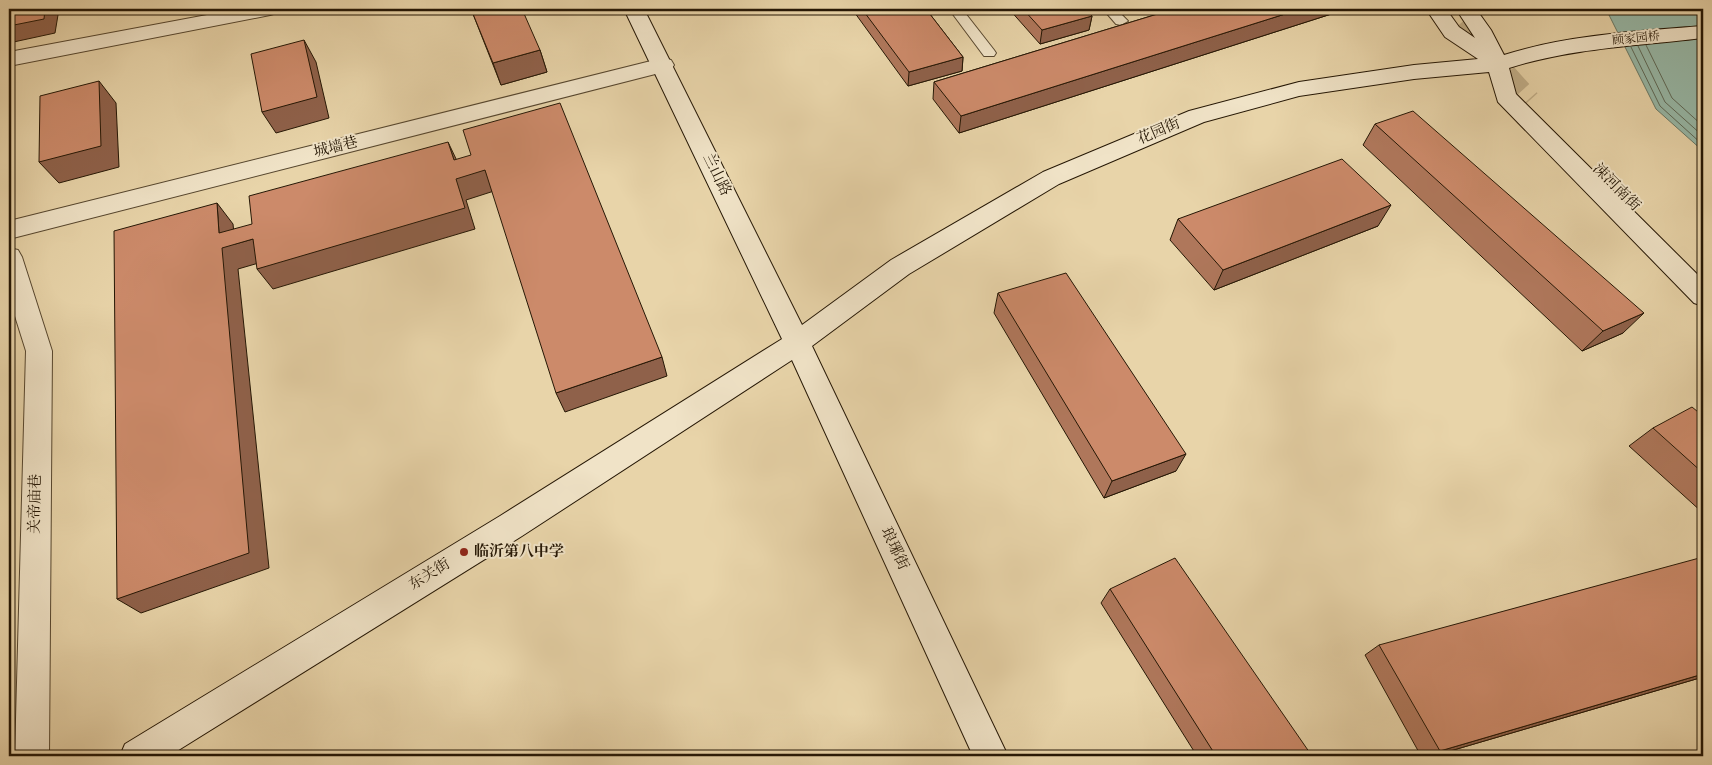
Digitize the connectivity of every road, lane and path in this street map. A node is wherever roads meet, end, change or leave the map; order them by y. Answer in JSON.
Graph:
{"nodes":[{"id":1,"x":270,"y":9,"type":"edge"},
{"id":2,"x":634,"y":9,"type":"edge"},
{"id":3,"x":955,"y":9,"type":"edge"},
{"id":4,"x":1109,"y":9,"type":"edge"},
{"id":5,"x":1436,"y":9,"type":"edge"},
{"id":6,"x":1458,"y":14,"type":"edge"},
{"id":7,"x":1121,"y":21,"type":"dead end"},
{"id":8,"x":1703,"y":32,"type":"edge"},
{"id":9,"x":1569,"y":47,"type":"joint"},
{"id":10,"x":989,"y":53,"type":"dead end"},
{"id":11,"x":9,"y":59,"type":"edge"},
{"id":12,"x":1499,"y":64,"type":"junction"},
{"id":13,"x":663,"y":65,"type":"junction"},
{"id":14,"x":1529,"y":101,"type":"tunnel mouth"},
{"id":15,"x":9,"y":230,"type":"edge"},
{"id":16,"x":9,"y":257,"type":"edge"},
{"id":17,"x":1703,"y":276,"type":"edge"},
{"id":18,"x":1703,"y":296,"type":"edge"},
{"id":19,"x":797,"y":343,"type":"junction"},
{"id":20,"x":32,"y":756,"type":"edge"},
{"id":21,"x":137,"y":756,"type":"edge"},
{"id":22,"x":991,"y":756,"type":"edge"}],
"edges":[{"from":1,"to":11,"type":"street"},
{"from":2,"to":13,"type":"street","name":"兰山路"},
{"from":3,"to":10,"type":"lane"},
{"from":4,"to":7,"type":"lane"},
{"from":5,"to":12,"type":"street"},
{"from":6,"to":12,"type":"street"},
{"from":8,"to":9,"type":"street","name":"顾家园桥"},
{"from":9,"to":12,"type":"street","name":"花园街"},
{"from":12,"to":18,"type":"street"},
{"from":12,"to":19,"type":"street","name":"花园街"},
{"from":13,"to":15,"type":"street","name":"城墙巷"},
{"from":13,"to":19,"type":"street","name":"兰山路"},
{"from":14,"to":17,"type":"street","name":"涑河南街"},
{"from":16,"to":20,"type":"street","name":"关帝庙巷"},
{"from":19,"to":21,"type":"street","name":"东关街"},
{"from":19,"to":22,"type":"street","name":"琅琊街"}]}
